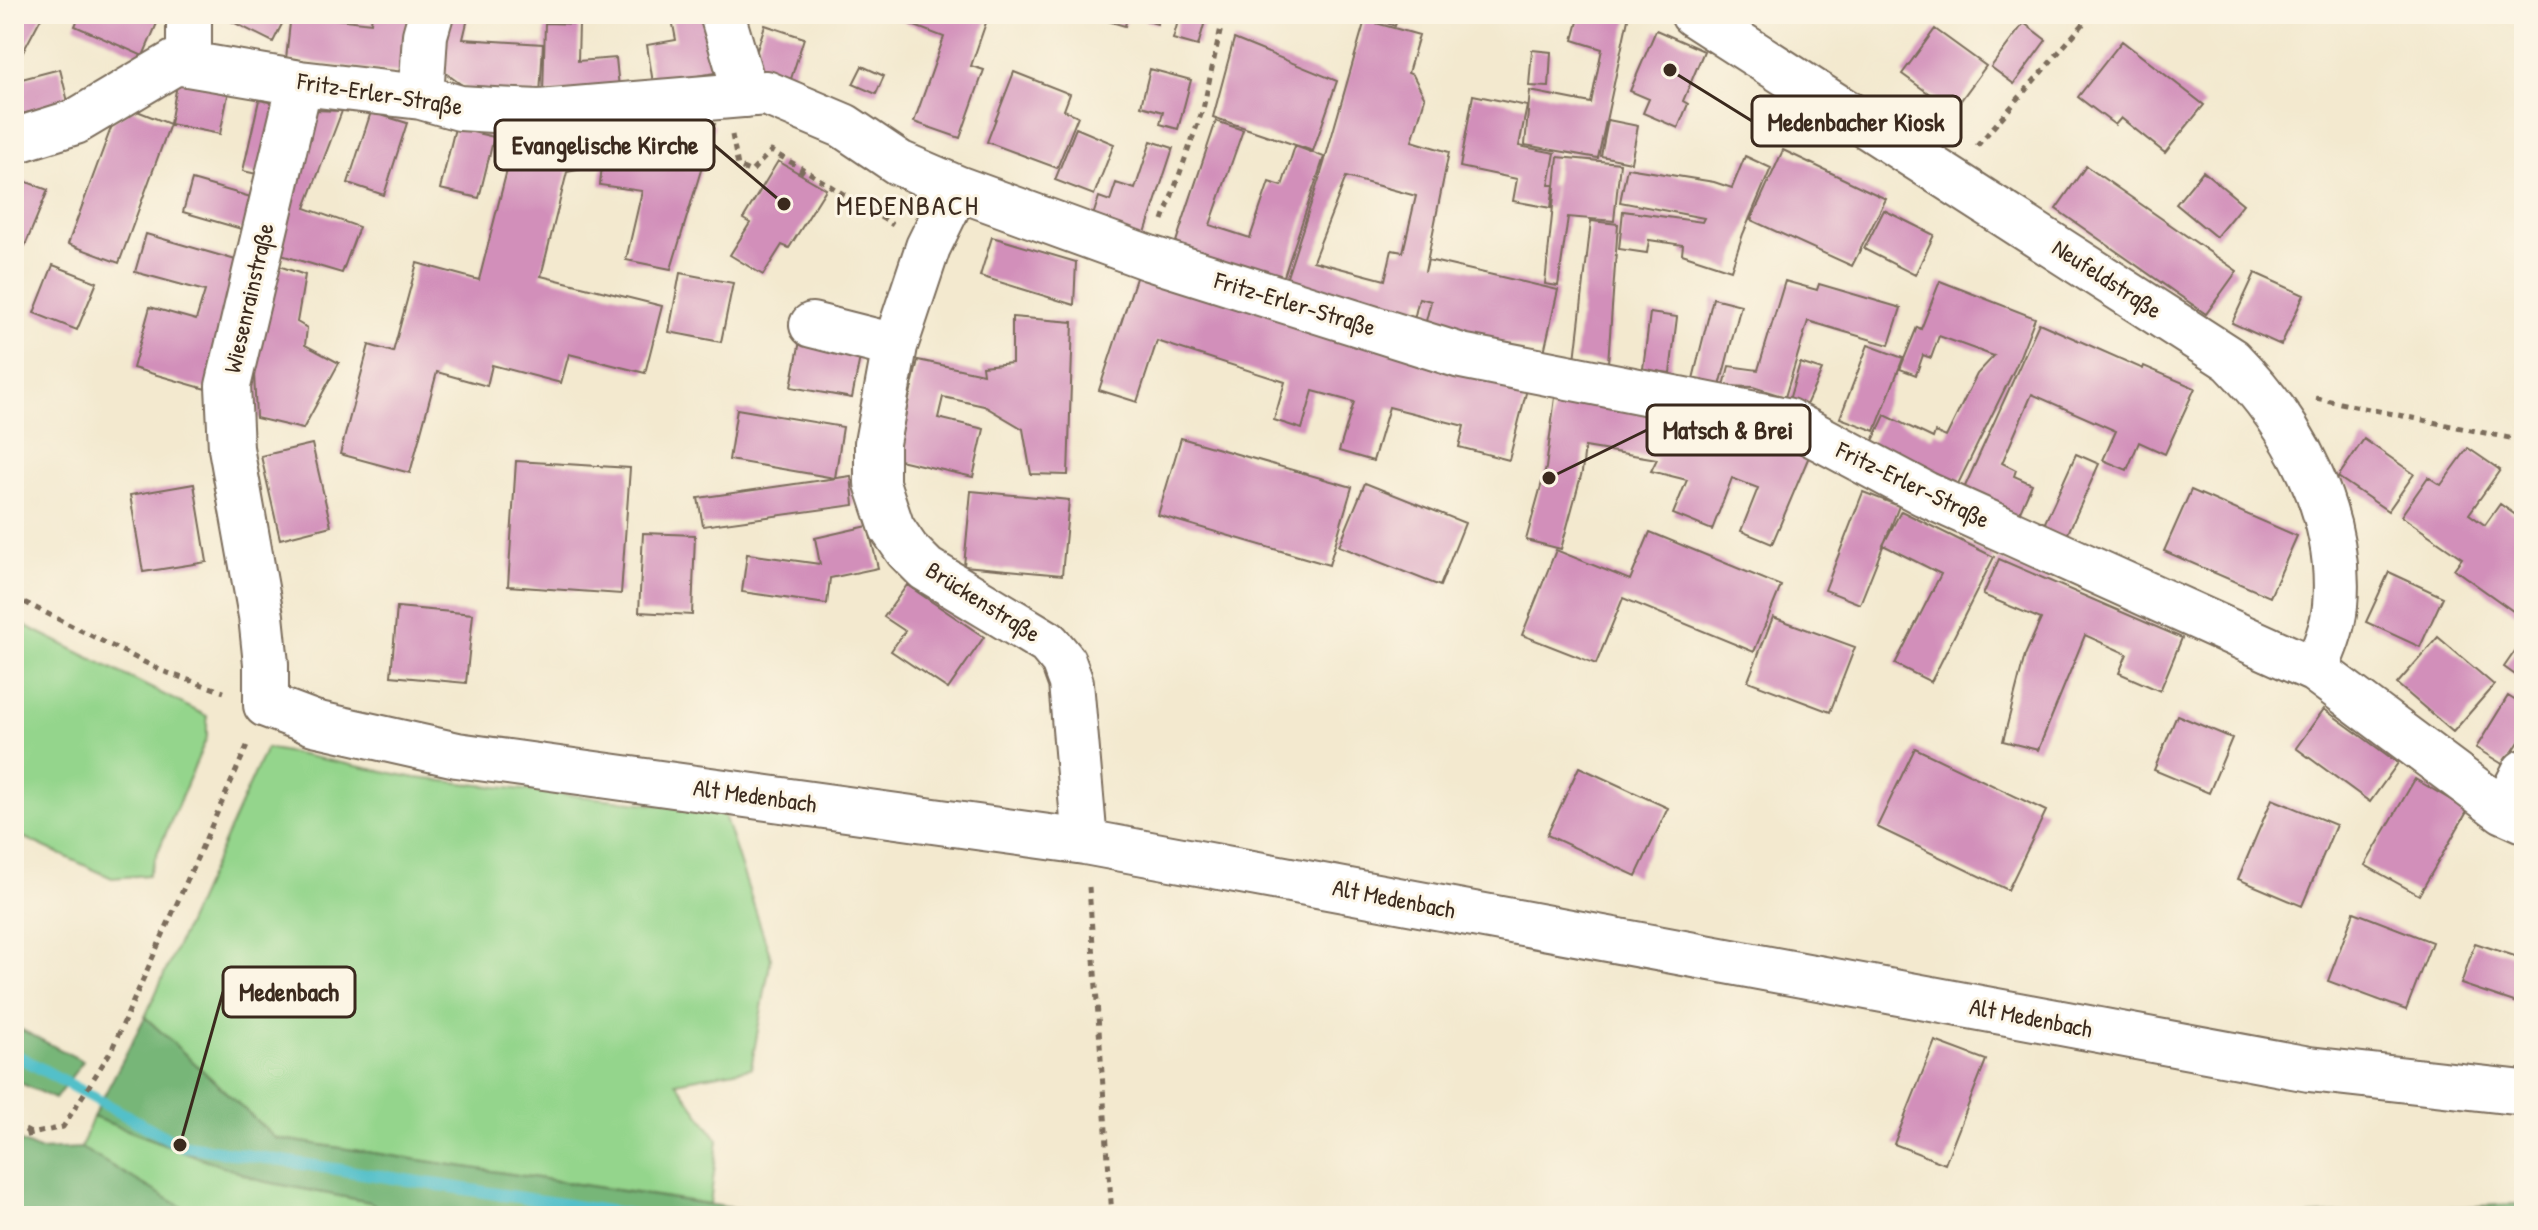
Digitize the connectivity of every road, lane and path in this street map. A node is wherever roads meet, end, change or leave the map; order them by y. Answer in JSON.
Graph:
{"nodes":[{"id":1,"x":189,"y":14,"type":"edge"},
{"id":2,"x":431,"y":14,"type":"edge"},
{"id":3,"x":722,"y":14,"type":"edge"},
{"id":4,"x":1224,"y":14,"type":"edge"},
{"id":5,"x":1693,"y":14,"type":"edge"},
{"id":6,"x":2092,"y":14,"type":"edge"},
{"id":7,"x":189,"y":62,"type":"junction"},
{"id":8,"x":300,"y":83,"type":"junction"},
{"id":9,"x":736,"y":95,"type":"junction"},
{"id":10,"x":421,"y":97,"type":"junction"},
{"id":11,"x":14,"y":141,"type":"edge"},
{"id":12,"x":1950,"y":177,"type":"junction"},
{"id":13,"x":957,"y":188,"type":"junction"},
{"id":14,"x":865,"y":207,"type":"dead end"},
{"id":15,"x":1149,"y":258,"type":"junction"},
{"id":16,"x":812,"y":325,"type":"dead end"},
{"id":17,"x":895,"y":346,"type":"junction"},
{"id":18,"x":2272,"y":405,"type":"junction"},
{"id":19,"x":2524,"y":441,"type":"edge"},
{"id":20,"x":14,"y":597,"type":"edge"},
{"id":21,"x":2315,"y":670,"type":"junction"},
{"id":22,"x":266,"y":705,"type":"junction"},
{"id":23,"x":2524,"y":772,"type":"edge"},
{"id":24,"x":2514,"y":815,"type":"edge"},
{"id":25,"x":1085,"y":842,"type":"junction"},
{"id":26,"x":2524,"y":1093,"type":"edge"},
{"id":27,"x":14,"y":1125,"type":"edge"},
{"id":28,"x":32,"y":1134,"type":"junction"},
{"id":29,"x":14,"y":1138,"type":"edge"},
{"id":30,"x":1112,"y":1216,"type":"edge"}],
"edges":[{"from":1,"to":7,"type":"street"},
{"from":2,"to":10,"type":"street"},
{"from":3,"to":9,"type":"street"},
{"from":4,"to":15,"type":"path"},
{"from":5,"to":12,"type":"street","name":"Neufeldstraße"},
{"from":6,"to":12,"type":"path"},
{"from":7,"to":8,"type":"street","name":"Fritz-Erler-Straße"},
{"from":7,"to":11,"type":"street","name":"Fritz-Erler-Straße"},
{"from":8,"to":10,"type":"street","name":"Fritz-Erler-Straße"},
{"from":8,"to":22,"type":"street","name":"Wiesenrainstraße"},
{"from":9,"to":10,"type":"street","name":"Fritz-Erler-Straße"},
{"from":9,"to":13,"type":"street","name":"Fritz-Erler-Straße"},
{"from":9,"to":14,"type":"path"},
{"from":12,"to":18,"type":"street","name":"Neufeldstraße"},
{"from":13,"to":15,"type":"street","name":"Fritz-Erler-Straße"},
{"from":13,"to":17,"type":"street","name":"Brückenstraße"},
{"from":15,"to":21,"type":"street","name":"Fritz-Erler-Straße"},
{"from":16,"to":17,"type":"street"},
{"from":17,"to":25,"type":"street","name":"Brückenstraße"},
{"from":18,"to":19,"type":"path"},
{"from":18,"to":21,"type":"street","name":"Neufeldstraße"},
{"from":20,"to":22,"type":"path"},
{"from":21,"to":24,"type":"street","name":"Fritz-Erler-Straße"},
{"from":22,"to":25,"type":"street","name":"Alt Medenbach"},
{"from":22,"to":28,"type":"path"},
{"from":23,"to":24,"type":"street"},
{"from":25,"to":26,"type":"street","name":"Alt Medenbach"},
{"from":25,"to":30,"type":"path"},
{"from":27,"to":28,"type":"path"},
{"from":28,"to":29,"type":"path"}]}
